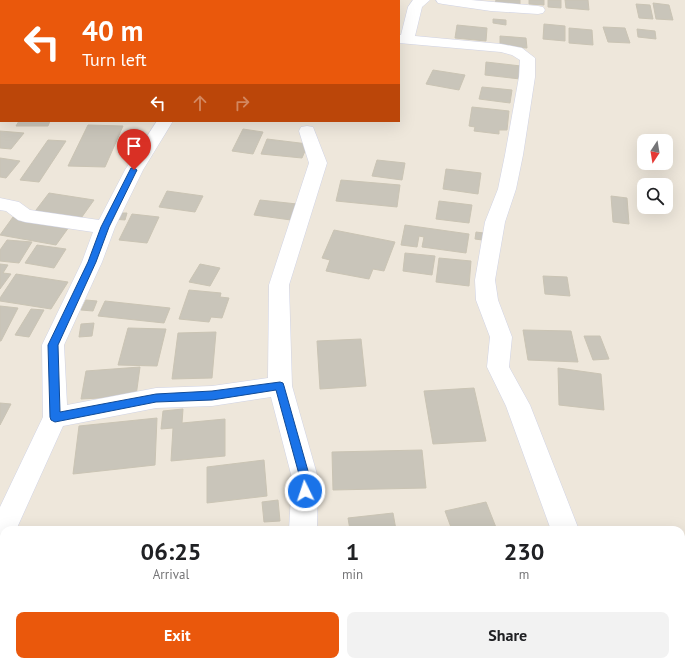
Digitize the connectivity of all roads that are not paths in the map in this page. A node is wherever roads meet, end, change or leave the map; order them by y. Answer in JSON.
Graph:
{"nodes":[{"id":1,"x":423,"y":0,"type":"edge"},
{"id":2,"x":443,"y":0,"type":"edge"},
{"id":3,"x":538,"y":10,"type":"dead end"},
{"id":4,"x":403,"y":39,"type":"edge"},
{"id":5,"x":164,"y":122,"type":"edge"},
{"id":6,"x":307,"y":131,"type":"dead end"},
{"id":7,"x":0,"y":204,"type":"edge"},
{"id":8,"x":105,"y":227,"type":"junction"},
{"id":9,"x":280,"y":386,"type":"junction"},
{"id":10,"x":55,"y":417,"type":"junction"},
{"id":11,"x":5,"y":526,"type":"edge"},
{"id":12,"x":304,"y":526,"type":"edge"},
{"id":13,"x":563,"y":526,"type":"edge"}],
"edges":[{"from":1,"to":4,"type":"street"},
{"from":2,"to":3,"type":"street"},
{"from":4,"to":13,"type":"street"},
{"from":5,"to":8,"type":"street"},
{"from":6,"to":9,"type":"street"},
{"from":7,"to":8,"type":"street"},
{"from":8,"to":10,"type":"street"},
{"from":9,"to":10,"type":"street"},
{"from":9,"to":12,"type":"street"},
{"from":10,"to":11,"type":"street"}]}
